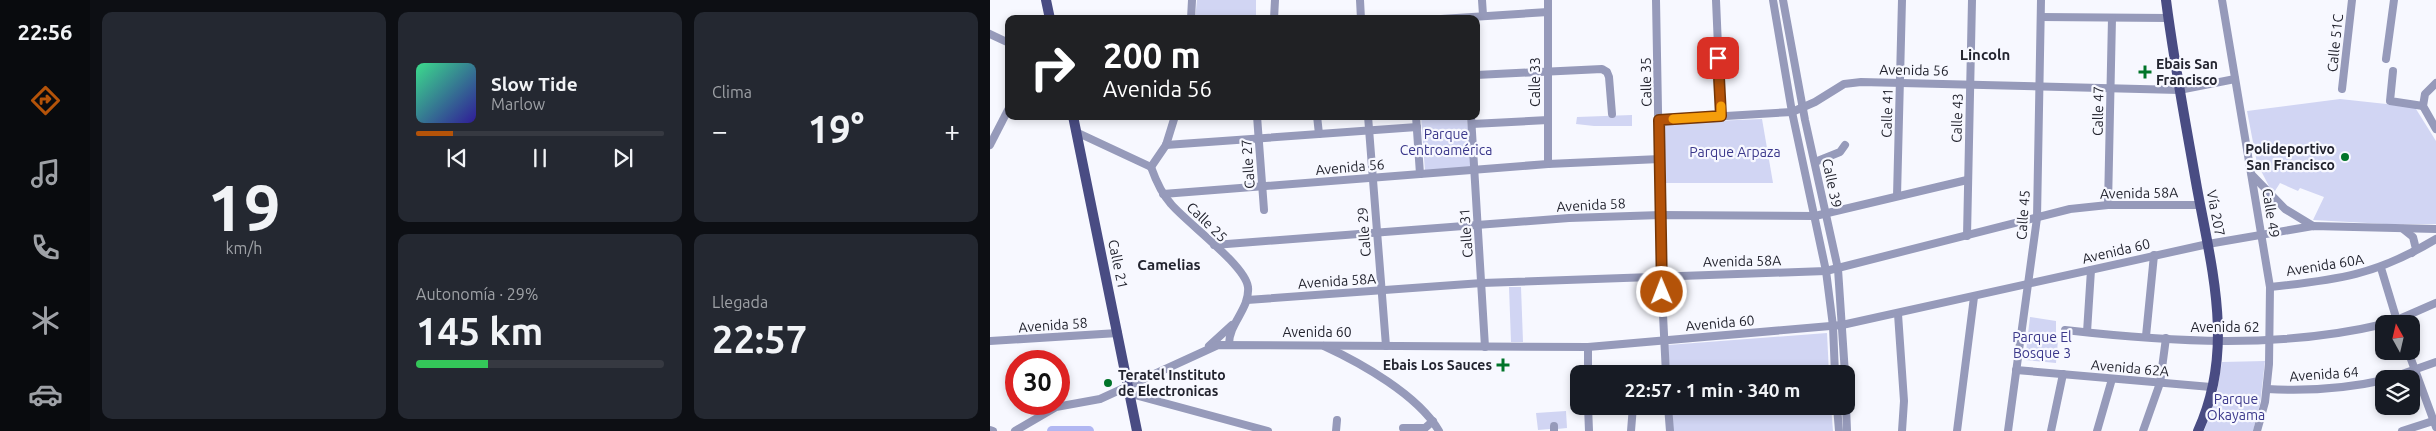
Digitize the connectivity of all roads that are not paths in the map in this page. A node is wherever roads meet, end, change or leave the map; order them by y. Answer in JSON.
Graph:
{"nodes":[{"id":1,"x":1046,"y":0,"type":"edge"},
{"id":2,"x":1192,"y":0,"type":"edge"},
{"id":3,"x":1275,"y":0,"type":"edge"},
{"id":4,"x":1360,"y":0,"type":"edge"},
{"id":5,"x":1482,"y":0,"type":"edge"},
{"id":6,"x":1548,"y":0,"type":"edge"},
{"id":7,"x":1656,"y":0,"type":"edge"},
{"id":8,"x":1716,"y":0,"type":"edge"},
{"id":9,"x":1773,"y":0,"type":"edge"},
{"id":10,"x":1783,"y":0,"type":"edge"},
{"id":11,"x":1902,"y":0,"type":"edge"},
{"id":12,"x":1972,"y":0,"type":"edge"},
{"id":13,"x":2041,"y":0,"type":"edge"},
{"id":14,"x":2166,"y":0,"type":"edge"},
{"id":15,"x":2222,"y":0,"type":"edge"},
{"id":16,"x":2352,"y":0,"type":"edge"},
{"id":17,"x":2394,"y":0,"type":"edge"},
{"id":18,"x":1548,"y":12,"type":"junction"},
{"id":19,"x":1049,"y":15,"type":"edge"},
{"id":20,"x":1190,"y":15,"type":"edge"},
{"id":21,"x":1274,"y":15,"type":"edge"},
{"id":22,"x":1361,"y":15,"type":"edge"},
{"id":23,"x":1480,"y":15,"type":"edge"},
{"id":24,"x":1483,"y":15,"type":"junction"},
{"id":25,"x":2041,"y":16,"type":"junction"},
{"id":26,"x":2112,"y":18,"type":"junction"},
{"id":27,"x":2168,"y":18,"type":"junction"},
{"id":28,"x":991,"y":37,"type":"edge"},
{"id":29,"x":1005,"y":42,"type":"edge"},
{"id":30,"x":2386,"y":59,"type":"dead end"},
{"id":31,"x":1548,"y":71,"type":"junction"},
{"id":32,"x":2393,"y":71,"type":"dead end"},
{"id":33,"x":1480,"y":75,"type":"edge"},
{"id":34,"x":2235,"y":80,"type":"junction"},
{"id":35,"x":1900,"y":82,"type":"junction"},
{"id":36,"x":2436,"y":83,"type":"edge"},
{"id":37,"x":1970,"y":84,"type":"junction"},
{"id":38,"x":2039,"y":86,"type":"junction"},
{"id":39,"x":2111,"y":87,"type":"junction"},
{"id":40,"x":2342,"y":89,"type":"dead end"},
{"id":41,"x":2179,"y":90,"type":"junction"},
{"id":42,"x":2424,"y":106,"type":"junction"},
{"id":43,"x":1802,"y":108,"type":"junction"},
{"id":44,"x":1792,"y":112,"type":"junction"},
{"id":45,"x":1612,"y":114,"type":"dead end"},
{"id":46,"x":1005,"y":116,"type":"edge"},
{"id":47,"x":1721,"y":116,"type":"junction"},
{"id":48,"x":1074,"y":120,"type":"edge"},
{"id":49,"x":1174,"y":120,"type":"edge"},
{"id":50,"x":1257,"y":120,"type":"edge"},
{"id":51,"x":1317,"y":120,"type":"edge"},
{"id":52,"x":1368,"y":120,"type":"edge"},
{"id":53,"x":1416,"y":120,"type":"edge"},
{"id":54,"x":1471,"y":120,"type":"edge"},
{"id":55,"x":1548,"y":120,"type":"junction"},
{"id":56,"x":1659,"y":120,"type":"junction"},
{"id":57,"x":2434,"y":126,"type":"edge"},
{"id":58,"x":1417,"y":127,"type":"junction"},
{"id":59,"x":1369,"y":131,"type":"junction"},
{"id":60,"x":1076,"y":132,"type":"junction"},
{"id":61,"x":1319,"y":134,"type":"junction"},
{"id":62,"x":1259,"y":138,"type":"junction"},
{"id":63,"x":1166,"y":145,"type":"junction"},
{"id":64,"x":990,"y":146,"type":"edge"},
{"id":65,"x":1845,"y":146,"type":"dead end"},
{"id":66,"x":1660,"y":159,"type":"junction"},
{"id":67,"x":1815,"y":162,"type":"junction"},
{"id":68,"x":1548,"y":164,"type":"junction"},
{"id":69,"x":1151,"y":167,"type":"junction"},
{"id":70,"x":1475,"y":171,"type":"junction"},
{"id":71,"x":1420,"y":174,"type":"junction"},
{"id":72,"x":2252,"y":175,"type":"junction"},
{"id":73,"x":1373,"y":178,"type":"junction"},
{"id":74,"x":1967,"y":180,"type":"junction"},
{"id":75,"x":1262,"y":187,"type":"junction"},
{"id":76,"x":1163,"y":194,"type":"junction"},
{"id":77,"x":1897,"y":196,"type":"junction"},
{"id":78,"x":2200,"y":204,"type":"junction"},
{"id":79,"x":2108,"y":205,"type":"junction"},
{"id":80,"x":1264,"y":210,"type":"dead end"},
{"id":81,"x":1826,"y":213,"type":"junction"},
{"id":82,"x":1661,"y":215,"type":"junction"},
{"id":83,"x":1815,"y":216,"type":"junction"},
{"id":84,"x":2037,"y":218,"type":"junction"},
{"id":85,"x":1478,"y":226,"type":"junction"},
{"id":86,"x":2313,"y":226,"type":"junction"},
{"id":87,"x":2403,"y":229,"type":"junction"},
{"id":88,"x":2436,"y":229,"type":"edge"},
{"id":89,"x":1376,"y":234,"type":"junction"},
{"id":90,"x":2261,"y":235,"type":"junction"},
{"id":91,"x":1967,"y":236,"type":"junction"},
{"id":92,"x":2436,"y":239,"type":"edge"},
{"id":93,"x":2208,"y":244,"type":"junction"},
{"id":94,"x":1214,"y":245,"type":"junction"},
{"id":95,"x":2154,"y":256,"type":"junction"},
{"id":96,"x":2409,"y":256,"type":"junction"},
{"id":97,"x":2381,"y":268,"type":"junction"},
{"id":98,"x":1838,"y":269,"type":"junction"},
{"id":99,"x":2091,"y":270,"type":"junction"},
{"id":100,"x":1826,"y":271,"type":"junction"},
{"id":101,"x":1661,"y":275,"type":"junction"},
{"id":102,"x":1482,"y":282,"type":"junction"},
{"id":103,"x":2028,"y":284,"type":"junction"},
{"id":104,"x":2270,"y":287,"type":"junction"},
{"id":105,"x":1381,"y":291,"type":"junction"},
{"id":106,"x":1974,"y":297,"type":"junction"},
{"id":107,"x":1247,"y":300,"type":"junction"},
{"id":108,"x":2436,"y":303,"type":"edge"},
{"id":109,"x":1898,"y":314,"type":"junction"},
{"id":110,"x":1239,"y":315,"type":"junction"},
{"id":111,"x":2396,"y":315,"type":"edge"},
{"id":112,"x":2412,"y":315,"type":"edge"},
{"id":113,"x":1833,"y":326,"type":"junction"},
{"id":114,"x":1842,"y":326,"type":"junction"},
{"id":115,"x":2375,"y":326,"type":"edge"},
{"id":116,"x":2064,"y":330,"type":"dead end"},
{"id":117,"x":2087,"y":332,"type":"junction"},
{"id":118,"x":1118,"y":333,"type":"junction"},
{"id":119,"x":2146,"y":336,"type":"junction"},
{"id":120,"x":2166,"y":338,"type":"junction"},
{"id":121,"x":2271,"y":339,"type":"junction"},
{"id":122,"x":990,"y":341,"type":"edge"},
{"id":123,"x":1664,"y":341,"type":"junction"},
{"id":124,"x":2218,"y":341,"type":"junction"},
{"id":125,"x":1229,"y":344,"type":"junction"},
{"id":126,"x":1320,"y":344,"type":"junction"},
{"id":127,"x":1386,"y":346,"type":"junction"},
{"id":128,"x":1486,"y":347,"type":"junction"},
{"id":129,"x":1588,"y":347,"type":"junction"},
{"id":130,"x":1205,"y":349,"type":"junction"},
{"id":131,"x":2436,"y":362,"type":"edge"},
{"id":132,"x":1588,"y":365,"type":"edge"},
{"id":133,"x":1665,"y":365,"type":"edge"},
{"id":134,"x":1835,"y":365,"type":"edge"},
{"id":135,"x":1844,"y":365,"type":"edge"},
{"id":136,"x":2016,"y":370,"type":"junction"},
{"id":137,"x":2417,"y":370,"type":"edge"},
{"id":138,"x":2063,"y":374,"type":"junction"},
{"id":139,"x":2112,"y":379,"type":"junction"},
{"id":140,"x":2375,"y":382,"type":"edge"},
{"id":141,"x":2160,"y":383,"type":"junction"},
{"id":142,"x":2420,"y":384,"type":"edge"},
{"id":143,"x":2211,"y":388,"type":"junction"},
{"id":144,"x":2267,"y":388,"type":"junction"},
{"id":145,"x":1130,"y":390,"type":"junction"},
{"id":146,"x":1588,"y":415,"type":"edge"},
{"id":147,"x":1633,"y":415,"type":"edge"},
{"id":148,"x":1669,"y":415,"type":"edge"},
{"id":149,"x":1838,"y":415,"type":"edge"},
{"id":150,"x":1846,"y":415,"type":"edge"},
{"id":151,"x":1337,"y":420,"type":"dead end"},
{"id":152,"x":1432,"y":421,"type":"junction"},
{"id":153,"x":2435,"y":423,"type":"edge"},
{"id":154,"x":1403,"y":428,"type":"dead end"},
{"id":155,"x":1015,"y":431,"type":"edge"},
{"id":156,"x":1137,"y":431,"type":"edge"},
{"id":157,"x":1268,"y":431,"type":"edge"},
{"id":158,"x":1336,"y":431,"type":"edge"},
{"id":159,"x":1439,"y":431,"type":"edge"},
{"id":160,"x":1588,"y":431,"type":"edge"},
{"id":161,"x":1632,"y":431,"type":"edge"},
{"id":162,"x":1670,"y":431,"type":"edge"},
{"id":163,"x":1839,"y":431,"type":"edge"},
{"id":164,"x":1847,"y":431,"type":"edge"},
{"id":165,"x":1902,"y":431,"type":"edge"},
{"id":166,"x":1957,"y":431,"type":"edge"},
{"id":167,"x":2008,"y":431,"type":"edge"},
{"id":168,"x":2051,"y":431,"type":"edge"},
{"id":169,"x":2097,"y":431,"type":"edge"},
{"id":170,"x":2142,"y":431,"type":"edge"},
{"id":171,"x":2198,"y":431,"type":"edge"},
{"id":172,"x":2258,"y":431,"type":"edge"},
{"id":173,"x":2402,"y":431,"type":"edge"}],
"edges":[{"from":1,"to":19,"type":"main road"},
{"from":2,"to":20,"type":"street"},
{"from":3,"to":21,"type":"street"},
{"from":4,"to":22,"type":"street"},
{"from":5,"to":24,"type":"street"},
{"from":6,"to":18,"type":"street","name":"Calle 33"},
{"from":7,"to":56,"type":"street","name":"Calle 35"},
{"from":8,"to":47,"type":"street"},
{"from":9,"to":44,"type":"street","name":"Calle 39"},
{"from":10,"to":43,"type":"street","name":"Calle 39"},
{"from":11,"to":35,"type":"street","name":"Calle 41"},
{"from":12,"to":37,"type":"street","name":"Calle 43"},
{"from":13,"to":25,"type":"street","name":"Calle 45"},
{"from":14,"to":27,"type":"main road","name":"Vía 207"},
{"from":15,"to":34,"type":"street","name":"Calle 49"},
{"from":16,"to":40,"type":"street","name":"Calle 51C"},
{"from":17,"to":30,"type":"street"},
{"from":18,"to":24,"type":"street"},
{"from":18,"to":31,"type":"street","name":"Calle 33"},
{"from":23,"to":24,"type":"street"},
{"from":25,"to":26,"type":"street"},
{"from":25,"to":38,"type":"street","name":"Calle 45"},
{"from":26,"to":27,"type":"street"},
{"from":26,"to":39,"type":"street","name":"Calle 47"},
{"from":27,"to":41,"type":"main road","name":"Vía 207"},
{"from":28,"to":29,"type":"street"},
{"from":31,"to":33,"type":"street"},
{"from":31,"to":45,"type":"street"},
{"from":31,"to":55,"type":"street","name":"Calle 33"},
{"from":32,"to":42,"type":"street"},
{"from":34,"to":41,"type":"street","name":"Avenida 56"},
{"from":34,"to":72,"type":"street","name":"Calle 49"},
{"from":35,"to":37,"type":"street","name":"Avenida 56"},
{"from":35,"to":43,"type":"street","name":"Avenida 56"},
{"from":35,"to":77,"type":"street","name":"Calle 41"},
{"from":36,"to":42,"type":"street"},
{"from":37,"to":38,"type":"street","name":"Avenida 56"},
{"from":37,"to":74,"type":"street","name":"Calle 43"},
{"from":38,"to":39,"type":"street","name":"Avenida 56"},
{"from":38,"to":84,"type":"street","name":"Calle 45"},
{"from":39,"to":41,"type":"street","name":"Avenida 56"},
{"from":39,"to":79,"type":"street","name":"Calle 47"},
{"from":41,"to":78,"type":"main road","name":"Vía 207"},
{"from":42,"to":57,"type":"street"},
{"from":43,"to":44,"type":"street","name":"Avenida 56"},
{"from":43,"to":67,"type":"street","name":"Calle 39"},
{"from":44,"to":47,"type":"street","name":"Avenida 56"},
{"from":44,"to":83,"type":"street","name":"Calle 39"},
{"from":46,"to":64,"type":"street"},
{"from":47,"to":56,"type":"street","name":"Avenida 56"},
{"from":48,"to":60,"type":"main road","name":"Calle 21"},
{"from":49,"to":63,"type":"street"},
{"from":50,"to":62,"type":"street","name":"Calle 27"},
{"from":51,"to":61,"type":"street"},
{"from":52,"to":59,"type":"street","name":"Calle 29"},
{"from":53,"to":58,"type":"street"},
{"from":54,"to":55,"type":"street"},
{"from":54,"to":70,"type":"street","name":"Calle 31"},
{"from":55,"to":68,"type":"street","name":"Calle 33"},
{"from":56,"to":66,"type":"street","name":"Calle 35"},
{"from":58,"to":59,"type":"street"},
{"from":58,"to":71,"type":"street"},
{"from":59,"to":61,"type":"street"},
{"from":59,"to":73,"type":"street","name":"Calle 29"},
{"from":60,"to":69,"type":"street"},
{"from":60,"to":118,"type":"main road","name":"Calle 21"},
{"from":61,"to":62,"type":"street"},
{"from":62,"to":63,"type":"street"},
{"from":62,"to":75,"type":"street","name":"Calle 27"},
{"from":63,"to":69,"type":"street"},
{"from":65,"to":67,"type":"street"},
{"from":66,"to":68,"type":"street","name":"Avenida 56"},
{"from":66,"to":82,"type":"street","name":"Calle 35"},
{"from":67,"to":81,"type":"street","name":"Calle 39"},
{"from":68,"to":70,"type":"street","name":"Avenida 56"},
{"from":69,"to":76,"type":"street","name":"Calle 25"},
{"from":70,"to":71,"type":"street","name":"Avenida 56"},
{"from":70,"to":85,"type":"street","name":"Calle 31"},
{"from":71,"to":73,"type":"street","name":"Avenida 56"},
{"from":72,"to":86,"type":"street"},
{"from":72,"to":90,"type":"street","name":"Calle 49"},
{"from":73,"to":75,"type":"street","name":"Avenida 56"},
{"from":73,"to":89,"type":"street","name":"Calle 29"},
{"from":74,"to":77,"type":"street","name":"Avenida 58"},
{"from":74,"to":91,"type":"street","name":"Calle 43"},
{"from":75,"to":76,"type":"street","name":"Avenida 56"},
{"from":75,"to":80,"type":"street","name":"Calle 27"},
{"from":76,"to":94,"type":"street","name":"Calle 25"},
{"from":77,"to":81,"type":"street","name":"Avenida 58"},
{"from":78,"to":79,"type":"street","name":"Avenida 58A"},
{"from":78,"to":93,"type":"main road","name":"Vía 207"},
{"from":79,"to":84,"type":"street","name":"Avenida 58A"},
{"from":81,"to":83,"type":"street","name":"Avenida 58"},
{"from":81,"to":98,"type":"street","name":"Calle 39"},
{"from":82,"to":83,"type":"street","name":"Avenida 58"},
{"from":82,"to":85,"type":"street","name":"Avenida 58"},
{"from":82,"to":101,"type":"street","name":"Calle 35"},
{"from":83,"to":100,"type":"street","name":"Calle 39"},
{"from":84,"to":91,"type":"street","name":"Avenida 58A"},
{"from":84,"to":103,"type":"street","name":"Calle 45"},
{"from":85,"to":89,"type":"street","name":"Avenida 58"},
{"from":85,"to":102,"type":"street","name":"Calle 31"},
{"from":86,"to":87,"type":"street","name":"Avenida 60"},
{"from":86,"to":90,"type":"street","name":"Avenida 60"},
{"from":87,"to":88,"type":"street","name":"Avenida 60"},
{"from":87,"to":96,"type":"street"},
{"from":89,"to":94,"type":"street","name":"Avenida 58"},
{"from":89,"to":105,"type":"street","name":"Calle 29"},
{"from":90,"to":93,"type":"street","name":"Avenida 60"},
{"from":90,"to":104,"type":"street","name":"Calle 49"},
{"from":91,"to":98,"type":"street","name":"Avenida 58A"},
{"from":92,"to":96,"type":"street","name":"Avenida 60A"},
{"from":93,"to":95,"type":"street","name":"Avenida 60"},
{"from":93,"to":124,"type":"main road","name":"Vía 207"},
{"from":94,"to":107,"type":"street","name":"Calle 25"},
{"from":95,"to":99,"type":"street","name":"Avenida 60"},
{"from":95,"to":119,"type":"street"},
{"from":96,"to":97,"type":"street","name":"Avenida 60A"},
{"from":97,"to":104,"type":"street","name":"Avenida 60A"},
{"from":97,"to":111,"type":"street"},
{"from":98,"to":100,"type":"street","name":"Avenida 58A"},
{"from":98,"to":114,"type":"street","name":"Calle 39"},
{"from":99,"to":103,"type":"street","name":"Avenida 60"},
{"from":99,"to":117,"type":"street"},
{"from":100,"to":101,"type":"street","name":"Avenida 58A"},
{"from":100,"to":113,"type":"street","name":"Calle 39"},
{"from":101,"to":102,"type":"street","name":"Avenida 58A"},
{"from":101,"to":123,"type":"street","name":"Calle 35"},
{"from":102,"to":105,"type":"street","name":"Avenida 58A"},
{"from":102,"to":128,"type":"street","name":"Calle 31"},
{"from":103,"to":106,"type":"street","name":"Avenida 60"},
{"from":103,"to":136,"type":"street","name":"Calle 45"},
{"from":104,"to":121,"type":"street","name":"Calle 49"},
{"from":105,"to":107,"type":"street","name":"Avenida 58A"},
{"from":105,"to":127,"type":"street","name":"Calle 29"},
{"from":106,"to":109,"type":"street","name":"Avenida 60"},
{"from":106,"to":166,"type":"street"},
{"from":107,"to":110,"type":"street"},
{"from":108,"to":112,"type":"street","name":"Avenida 62"},
{"from":109,"to":114,"type":"street","name":"Avenida 60"},
{"from":109,"to":165,"type":"street"},
{"from":110,"to":125,"type":"street"},
{"from":110,"to":130,"type":"street"},
{"from":113,"to":114,"type":"street","name":"Avenida 60"},
{"from":113,"to":123,"type":"street","name":"Avenida 60"},
{"from":113,"to":134,"type":"street","name":"Calle 39"},
{"from":114,"to":135,"type":"street","name":"Calle 39"},
{"from":115,"to":121,"type":"street","name":"Avenida 62"},
{"from":116,"to":117,"type":"street","name":"Avenida 62"},
{"from":117,"to":119,"type":"street","name":"Avenida 62"},
{"from":118,"to":122,"type":"street","name":"Avenida 58"},
{"from":118,"to":145,"type":"main road","name":"Calle 21"},
{"from":119,"to":120,"type":"street","name":"Avenida 62"},
{"from":120,"to":124,"type":"street","name":"Avenida 62"},
{"from":120,"to":141,"type":"street"},
{"from":121,"to":124,"type":"street","name":"Avenida 62"},
{"from":121,"to":144,"type":"street","name":"Calle 49"},
{"from":123,"to":129,"type":"street","name":"Avenida 60"},
{"from":123,"to":133,"type":"street","name":"Calle 35"},
{"from":124,"to":143,"type":"main road","name":"Vía 207"},
{"from":125,"to":126,"type":"street","name":"Avenida 60"},
{"from":125,"to":130,"type":"street","name":"Avenida 60"},
{"from":126,"to":127,"type":"street","name":"Avenida 60"},
{"from":126,"to":152,"type":"street"},
{"from":127,"to":128,"type":"street","name":"Avenida 60"},
{"from":128,"to":129,"type":"street","name":"Avenida 60"},
{"from":129,"to":132,"type":"street"},
{"from":130,"to":145,"type":"street","name":"Avenida 60"},
{"from":131,"to":137,"type":"street"},
{"from":136,"to":138,"type":"street","name":"Avenida 62A"},
{"from":136,"to":167,"type":"street","name":"Calle 45"},
{"from":138,"to":139,"type":"street","name":"Avenida 62A"},
{"from":138,"to":168,"type":"street"},
{"from":139,"to":141,"type":"street","name":"Avenida 62A"},
{"from":139,"to":169,"type":"street"},
{"from":140,"to":144,"type":"street","name":"Avenida 64"},
{"from":141,"to":143,"type":"street","name":"Avenida 62A"},
{"from":141,"to":170,"type":"street"},
{"from":142,"to":153,"type":"street"},
{"from":143,"to":171,"type":"main road","name":"Vía 207"},
{"from":144,"to":172,"type":"street","name":"Calle 49"},
{"from":145,"to":155,"type":"street","name":"Avenida 60"},
{"from":145,"to":156,"type":"main road","name":"Calle 21"},
{"from":145,"to":157,"type":"street"},
{"from":146,"to":160,"type":"street"},
{"from":147,"to":161,"type":"street"},
{"from":148,"to":162,"type":"street"},
{"from":149,"to":163,"type":"street"},
{"from":150,"to":164,"type":"street"},
{"from":151,"to":158,"type":"street"},
{"from":152,"to":154,"type":"street"},
{"from":152,"to":159,"type":"street"},
{"from":153,"to":173,"type":"street"}]}
